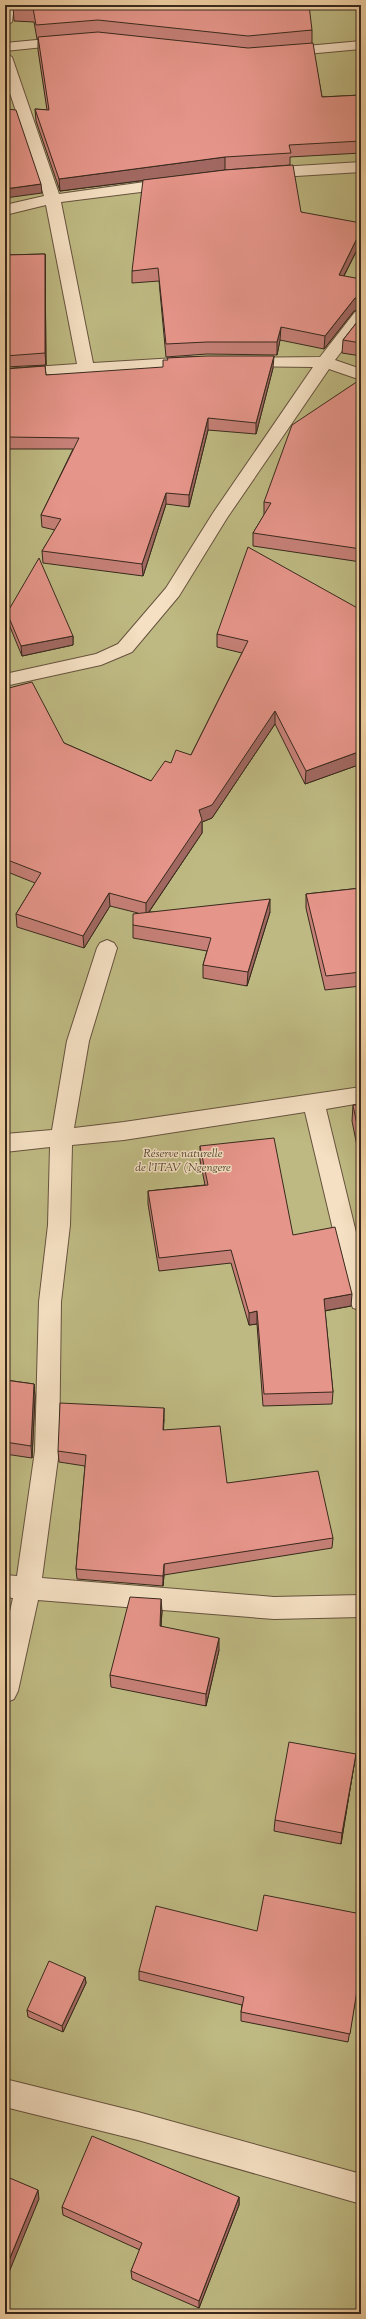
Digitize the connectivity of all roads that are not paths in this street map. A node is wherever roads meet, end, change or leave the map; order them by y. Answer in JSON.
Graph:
{"nodes":[{"id":1,"x":7,"y":5,"type":"edge"},
{"id":2,"x":5,"y":22,"type":"edge"},
{"id":3,"x":82,"y":40,"type":"edge"},
{"id":4,"x":361,"y":45,"type":"edge"},
{"id":5,"x":5,"y":47,"type":"edge"},
{"id":6,"x":270,"y":53,"type":"edge"},
{"id":7,"x":5,"y":57,"type":"edge"},
{"id":8,"x":361,"y":167,"type":"edge"},
{"id":9,"x":248,"y":174,"type":"edge"},
{"id":10,"x":186,"y":181,"type":"edge"},
{"id":11,"x":53,"y":200,"type":"junction"},
{"id":12,"x":5,"y":210,"type":"edge"},
{"id":13,"x":361,"y":315,"type":"edge"},
{"id":14,"x":208,"y":361,"type":"edge"},
{"id":15,"x":231,"y":361,"type":"edge"},
{"id":16,"x":325,"y":362,"type":"junction"},
{"id":17,"x":86,"y":370,"type":"junction"},
{"id":18,"x":5,"y":374,"type":"edge"},
{"id":19,"x":361,"y":375,"type":"edge"},
{"id":20,"x":5,"y":680,"type":"edge"},
{"id":21,"x":107,"y":948,"type":"dead end"},
{"id":22,"x":361,"y":1095,"type":"edge"},
{"id":23,"x":314,"y":1102,"type":"junction"},
{"id":24,"x":61,"y":1139,"type":"junction"},
{"id":25,"x":5,"y":1143,"type":"edge"},
{"id":26,"x":361,"y":1301,"type":"edge"},
{"id":27,"x":16,"y":1587,"type":"edge"},
{"id":28,"x":361,"y":1606,"type":"edge"},
{"id":29,"x":5,"y":1691,"type":"edge"},
{"id":30,"x":5,"y":2094,"type":"edge"},
{"id":31,"x":361,"y":2189,"type":"edge"}],
"edges":[{"from":1,"to":2,"type":"street"},
{"from":3,"to":5,"type":"street"},
{"from":4,"to":6,"type":"street"},
{"from":7,"to":11,"type":"street"},
{"from":8,"to":9,"type":"street"},
{"from":10,"to":11,"type":"street"},
{"from":11,"to":12,"type":"street"},
{"from":11,"to":17,"type":"street"},
{"from":13,"to":16,"type":"street"},
{"from":14,"to":17,"type":"street"},
{"from":15,"to":16,"type":"street"},
{"from":16,"to":19,"type":"street"},
{"from":16,"to":20,"type":"street"},
{"from":17,"to":18,"type":"street"},
{"from":21,"to":24,"type":"street"},
{"from":22,"to":23,"type":"street"},
{"from":23,"to":24,"type":"street"},
{"from":23,"to":26,"type":"street"},
{"from":24,"to":25,"type":"street"},
{"from":24,"to":27,"type":"street"},
{"from":27,"to":28,"type":"street"},
{"from":27,"to":29,"type":"street"},
{"from":30,"to":31,"type":"street"}]}
